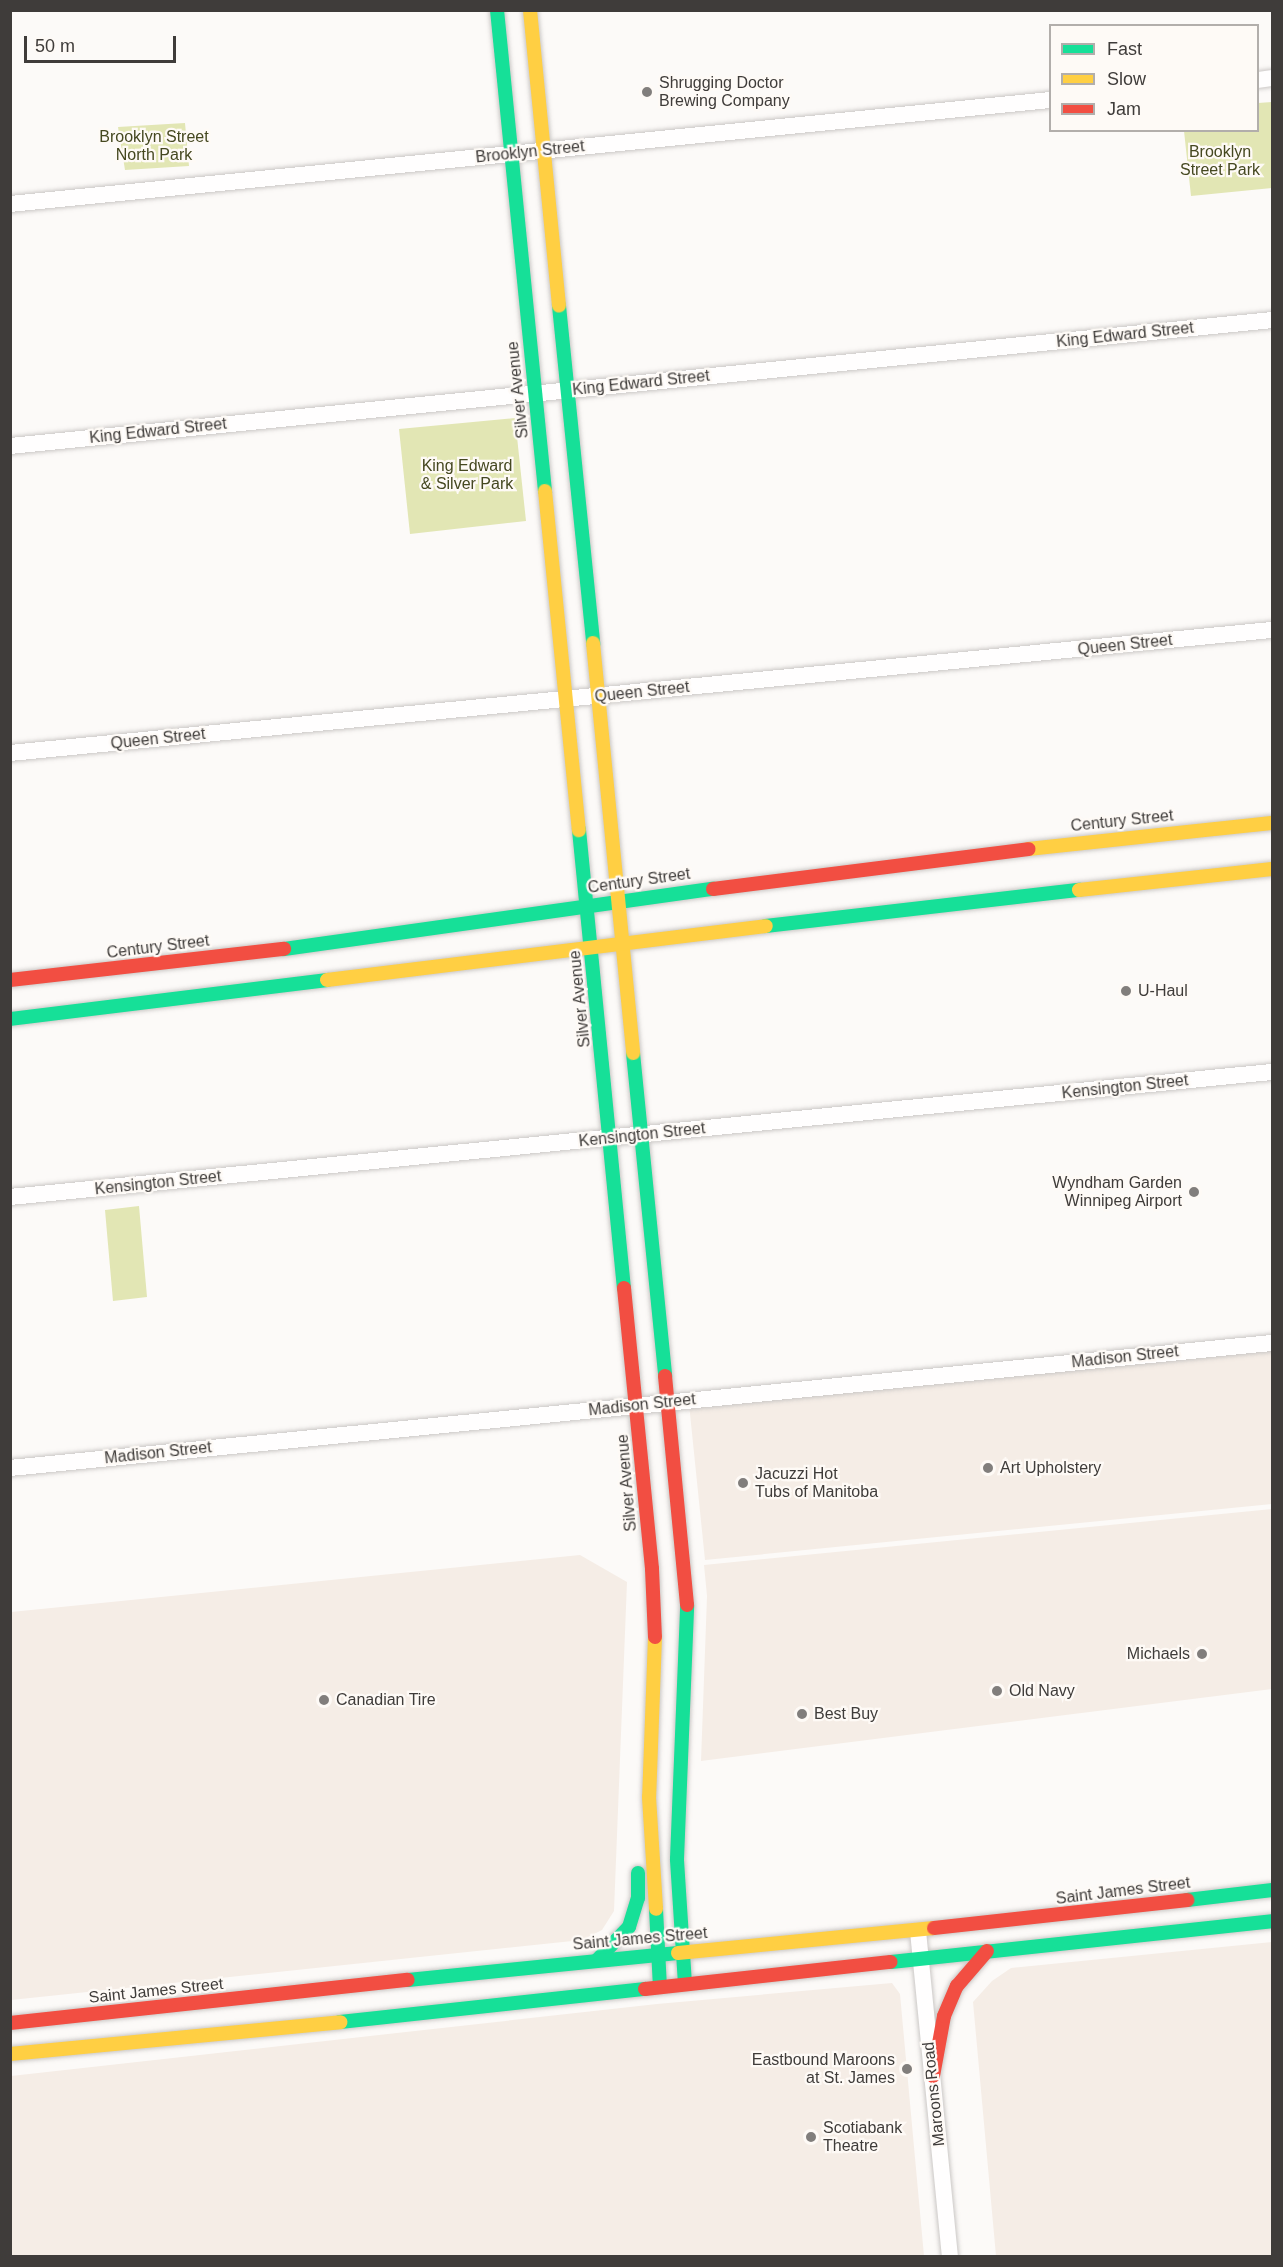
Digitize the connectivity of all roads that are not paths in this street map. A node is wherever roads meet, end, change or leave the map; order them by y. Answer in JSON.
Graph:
{"nodes":[{"id":1,"x":497,"y":10,"type":"edge"},
{"id":2,"x":530,"y":10,"type":"edge"},
{"id":3,"x":1049,"y":100,"type":"edge"},
{"id":4,"x":544,"y":151,"type":"junction"},
{"id":5,"x":511,"y":154,"type":"junction"},
{"id":6,"x":10,"y":204,"type":"edge"},
{"id":7,"x":1272,"y":320,"type":"edge"},
{"id":8,"x":569,"y":390,"type":"junction"},
{"id":9,"x":536,"y":393,"type":"junction"},
{"id":10,"x":10,"y":446,"type":"edge"},
{"id":11,"x":1272,"y":630,"type":"edge"},
{"id":12,"x":600,"y":696,"type":"junction"},
{"id":13,"x":566,"y":699,"type":"junction"},
{"id":14,"x":10,"y":753,"type":"edge"},
{"id":15,"x":1272,"y":823,"type":"edge"},
{"id":16,"x":1272,"y":869,"type":"edge"},
{"id":17,"x":621,"y":900,"type":"junction"},
{"id":18,"x":587,"y":905,"type":"junction"},
{"id":19,"x":626,"y":946,"type":"junction"},
{"id":20,"x":591,"y":951,"type":"junction"},
{"id":21,"x":10,"y":980,"type":"edge"},
{"id":22,"x":10,"y":1020,"type":"edge"},
{"id":23,"x":1272,"y":1072,"type":"edge"},
{"id":24,"x":642,"y":1134,"type":"junction"},
{"id":25,"x":610,"y":1138,"type":"junction"},
{"id":26,"x":10,"y":1197,"type":"edge"},
{"id":27,"x":1272,"y":1343,"type":"edge"},
{"id":28,"x":668,"y":1402,"type":"junction"},
{"id":29,"x":636,"y":1406,"type":"junction"},
{"id":30,"x":10,"y":1468,"type":"edge"},
{"id":31,"x":649,"y":1797,"type":"junction"},
{"id":32,"x":1272,"y":1890,"type":"edge"},
{"id":33,"x":1272,"y":1922,"type":"edge"},
{"id":34,"x":918,"y":1931,"type":"junction"},
{"id":35,"x":987,"y":1951,"type":"junction"},
{"id":36,"x":683,"y":1952,"type":"junction"},
{"id":37,"x":658,"y":1954,"type":"junction"},
{"id":38,"x":920,"y":1958,"type":"junction"},
{"id":39,"x":597,"y":1960,"type":"junction"},
{"id":40,"x":685,"y":1984,"type":"junction"},
{"id":41,"x":660,"y":1987,"type":"junction"},
{"id":42,"x":10,"y":2023,"type":"edge"},
{"id":43,"x":10,"y":2054,"type":"edge"},
{"id":44,"x":933,"y":2076,"type":"junction"},
{"id":45,"x":950,"y":2256,"type":"edge"}],
"edges":[{"from":1,"to":5,"type":"main road","name":"Silver Avenue"},
{"from":2,"to":4,"type":"main road"},
{"from":3,"to":4,"type":"street","name":"Brooklyn Street"},
{"from":4,"to":5,"type":"street","name":"Brooklyn Street"},
{"from":4,"to":8,"type":"main road"},
{"from":5,"to":6,"type":"street","name":"Brooklyn Street"},
{"from":5,"to":9,"type":"main road","name":"Silver Avenue"},
{"from":7,"to":8,"type":"street","name":"King Edward Street"},
{"from":8,"to":9,"type":"street","name":"King Edward Street"},
{"from":8,"to":12,"type":"main road"},
{"from":9,"to":10,"type":"street","name":"King Edward Street"},
{"from":9,"to":13,"type":"main road","name":"Silver Avenue"},
{"from":11,"to":12,"type":"street","name":"Queen Street"},
{"from":12,"to":13,"type":"street","name":"Queen Street"},
{"from":12,"to":17,"type":"main road"},
{"from":13,"to":14,"type":"street","name":"Queen Street"},
{"from":13,"to":18,"type":"main road","name":"Silver Avenue"},
{"from":15,"to":17,"type":"main road","name":"Century Street"},
{"from":16,"to":19,"type":"main road"},
{"from":17,"to":18,"type":"main road","name":"Century Street"},
{"from":17,"to":19,"type":"main road"},
{"from":18,"to":20,"type":"main road","name":"Silver Avenue"},
{"from":18,"to":21,"type":"main road","name":"Century Street"},
{"from":19,"to":20,"type":"main road"},
{"from":19,"to":24,"type":"main road"},
{"from":20,"to":22,"type":"main road"},
{"from":20,"to":25,"type":"main road","name":"Silver Avenue"},
{"from":23,"to":24,"type":"street","name":"Kensington Street"},
{"from":24,"to":25,"type":"street","name":"Kensington Street"},
{"from":24,"to":28,"type":"main road"},
{"from":25,"to":26,"type":"street","name":"Kensington Street"},
{"from":25,"to":29,"type":"main road","name":"Silver Avenue"},
{"from":27,"to":28,"type":"street","name":"Madison Street"},
{"from":28,"to":29,"type":"street","name":"Madison Street"},
{"from":28,"to":36,"type":"main road"},
{"from":29,"to":30,"type":"street","name":"Madison Street"},
{"from":29,"to":31,"type":"main road","name":"Silver Avenue"},
{"from":31,"to":37,"type":"main road","name":"Silver Avenue"},
{"from":31,"to":39,"type":"main road"},
{"from":32,"to":34,"type":"main road","name":"Saint James Street"},
{"from":33,"to":35,"type":"main road"},
{"from":34,"to":36,"type":"main road","name":"Saint James Street"},
{"from":34,"to":38,"type":"street","name":"Maroons Road"},
{"from":35,"to":38,"type":"main road"},
{"from":35,"to":44,"type":"main road"},
{"from":36,"to":37,"type":"main road","name":"Saint James Street"},
{"from":36,"to":40,"type":"main road"},
{"from":37,"to":39,"type":"main road","name":"Saint James Street"},
{"from":37,"to":41,"type":"main road","name":"Silver Avenue"},
{"from":38,"to":40,"type":"main road"},
{"from":38,"to":44,"type":"street","name":"Maroons Road"},
{"from":39,"to":42,"type":"main road","name":"Saint James Street"},
{"from":40,"to":41,"type":"main road"},
{"from":41,"to":43,"type":"main road"},
{"from":44,"to":45,"type":"street","name":"Maroons Road"}]}
